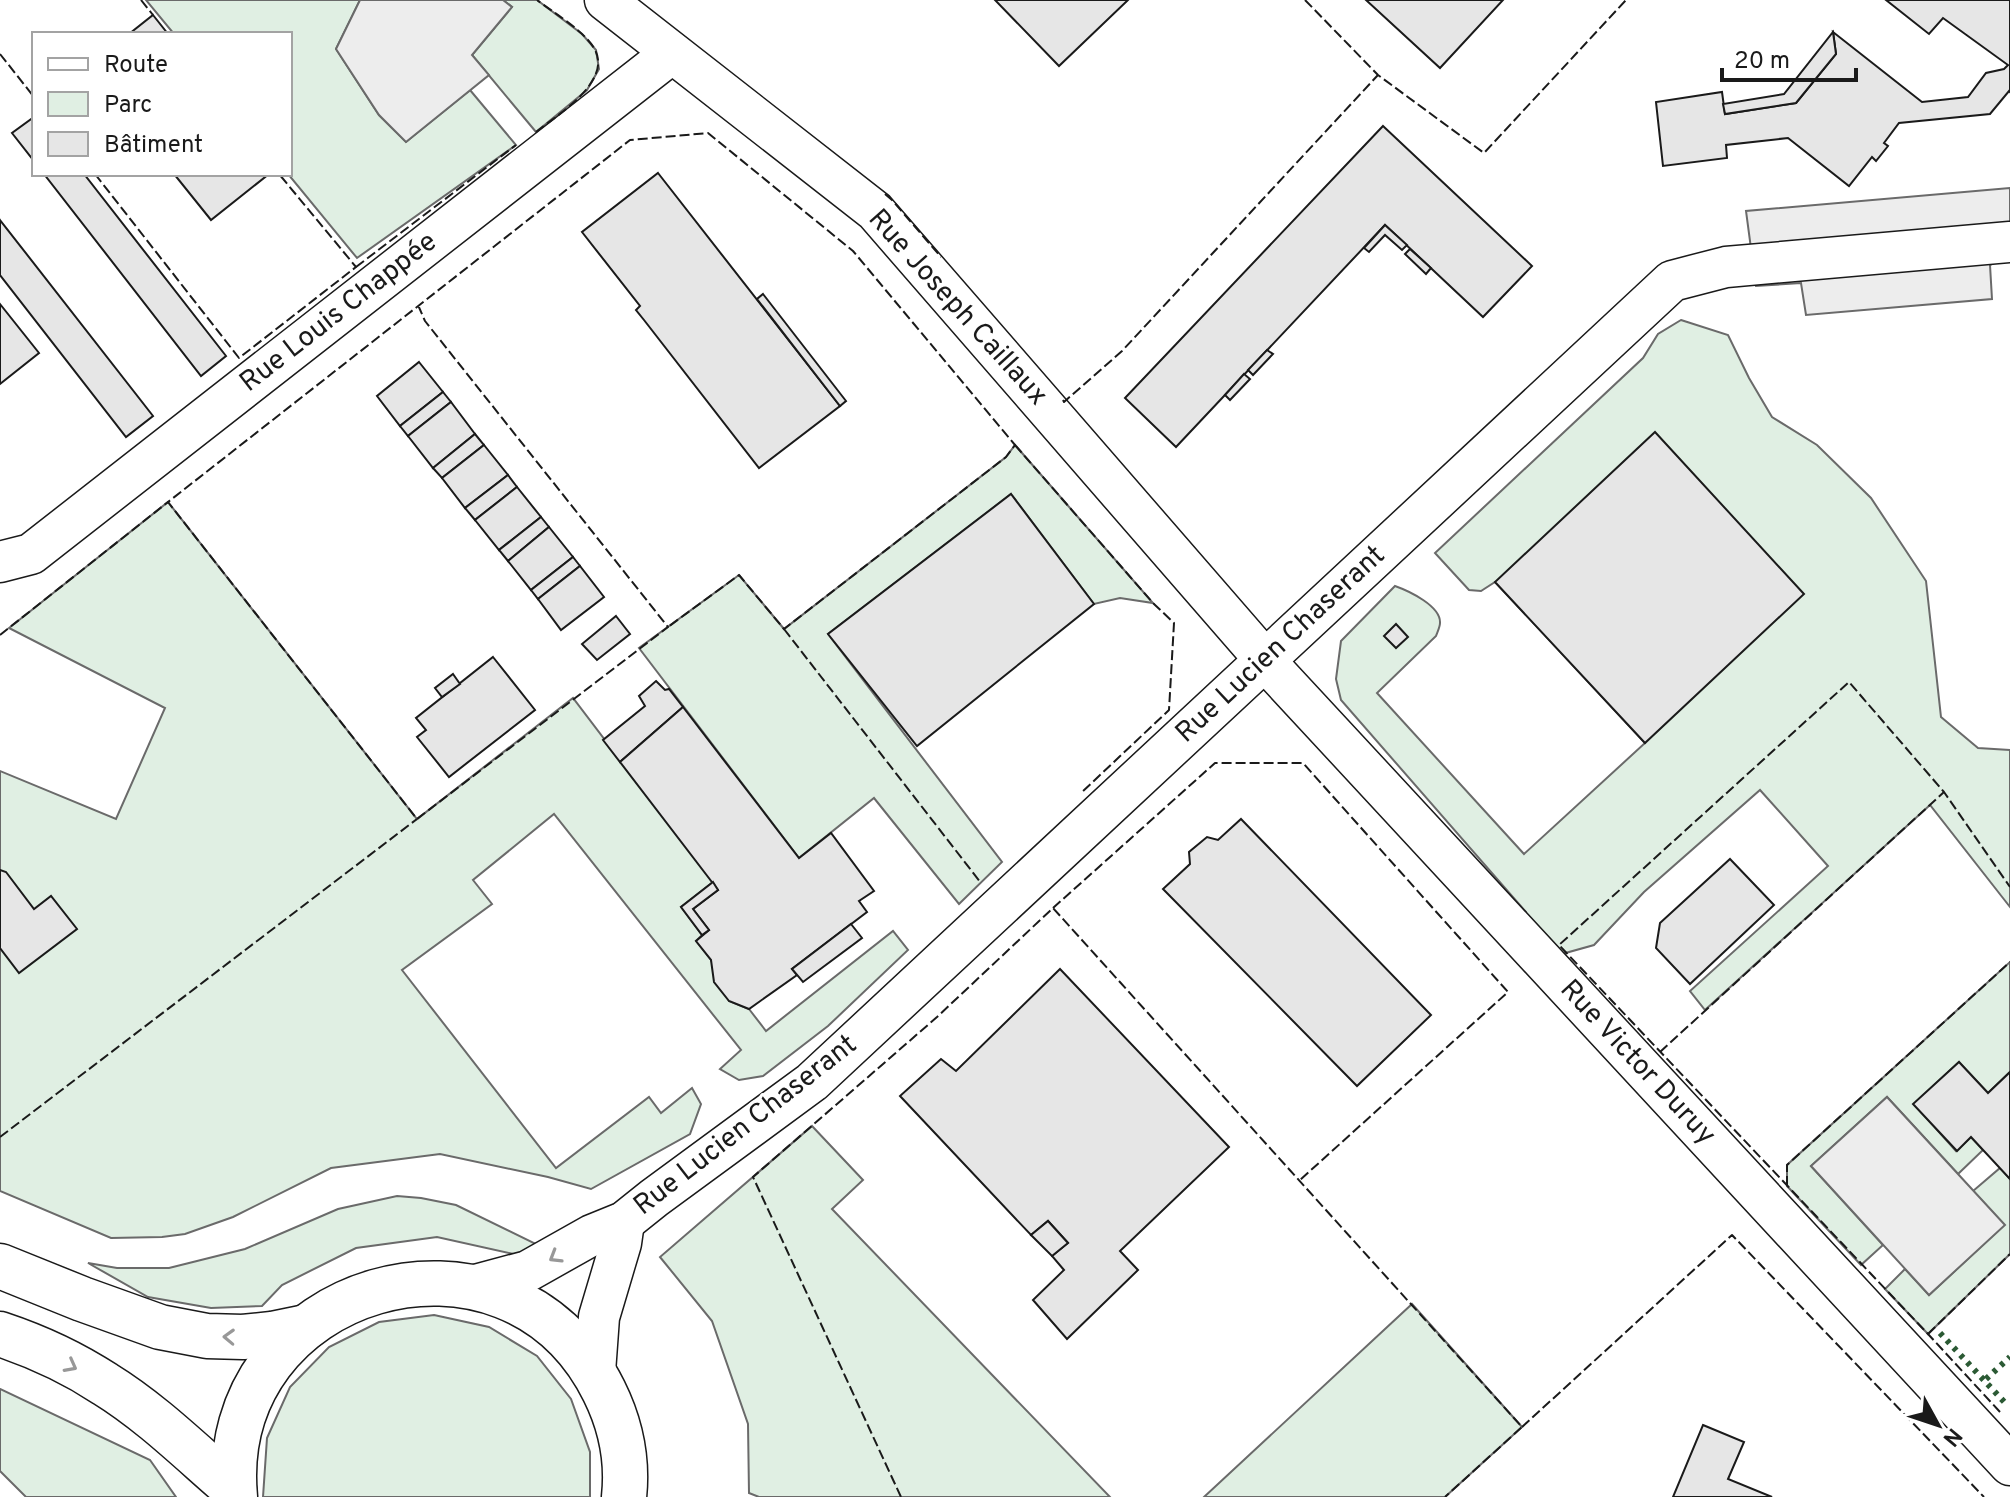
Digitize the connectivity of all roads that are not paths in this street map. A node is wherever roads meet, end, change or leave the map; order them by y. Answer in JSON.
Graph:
{"nodes":[{"id":1,"x":605,"y":0,"type":"edge"},
{"id":2,"x":672,"y":53,"type":"junction"},
{"id":3,"x":2010,"y":242,"type":"edge"},
{"id":4,"x":0,"y":562,"type":"edge"},
{"id":5,"x":1265,"y":660,"type":"junction"},
{"id":6,"x":624,"y":1222,"type":"junction"},
{"id":7,"x":0,"y":1266,"type":"edge"},
{"id":8,"x":468,"y":1287,"type":"junction"},
{"id":9,"x":306,"y":1327,"type":"junction"},
{"id":10,"x":0,"y":1334,"type":"edge"},
{"id":11,"x":595,"y":1372,"type":"junction"},
{"id":12,"x":2010,"y":1465,"type":"edge"},
{"id":13,"x":234,"y":1493,"type":"edge"},
{"id":14,"x":624,"y":1497,"type":"edge"}],
"edges":[{"from":1,"to":2,"type":"street","name":"Rue Joseph Caillaux"},
{"from":2,"to":4,"type":"street","name":"Rue Louis Chappée"},
{"from":2,"to":5,"type":"street","name":"Rue Joseph Caillaux"},
{"from":3,"to":5,"type":"street","name":"Rue Lucien Chaserant"},
{"from":5,"to":6,"type":"street","name":"Rue Lucien Chaserant"},
{"from":5,"to":12,"type":"street","name":"Rue Victor Duruy"},
{"from":6,"to":8,"type":"street","name":"Rue Lucien Chaserant","one_way":true},
{"from":6,"to":11,"type":"street","name":"Rue Lucien Chaserant"},
{"from":9,"to":7,"type":"main road","one_way":true},
{"from":8,"to":9,"type":"main road"},
{"from":8,"to":11,"type":"main road"},
{"from":9,"to":13,"type":"main road"},
{"from":10,"to":13,"type":"main road","one_way":true},
{"from":11,"to":14,"type":"main road"}]}
